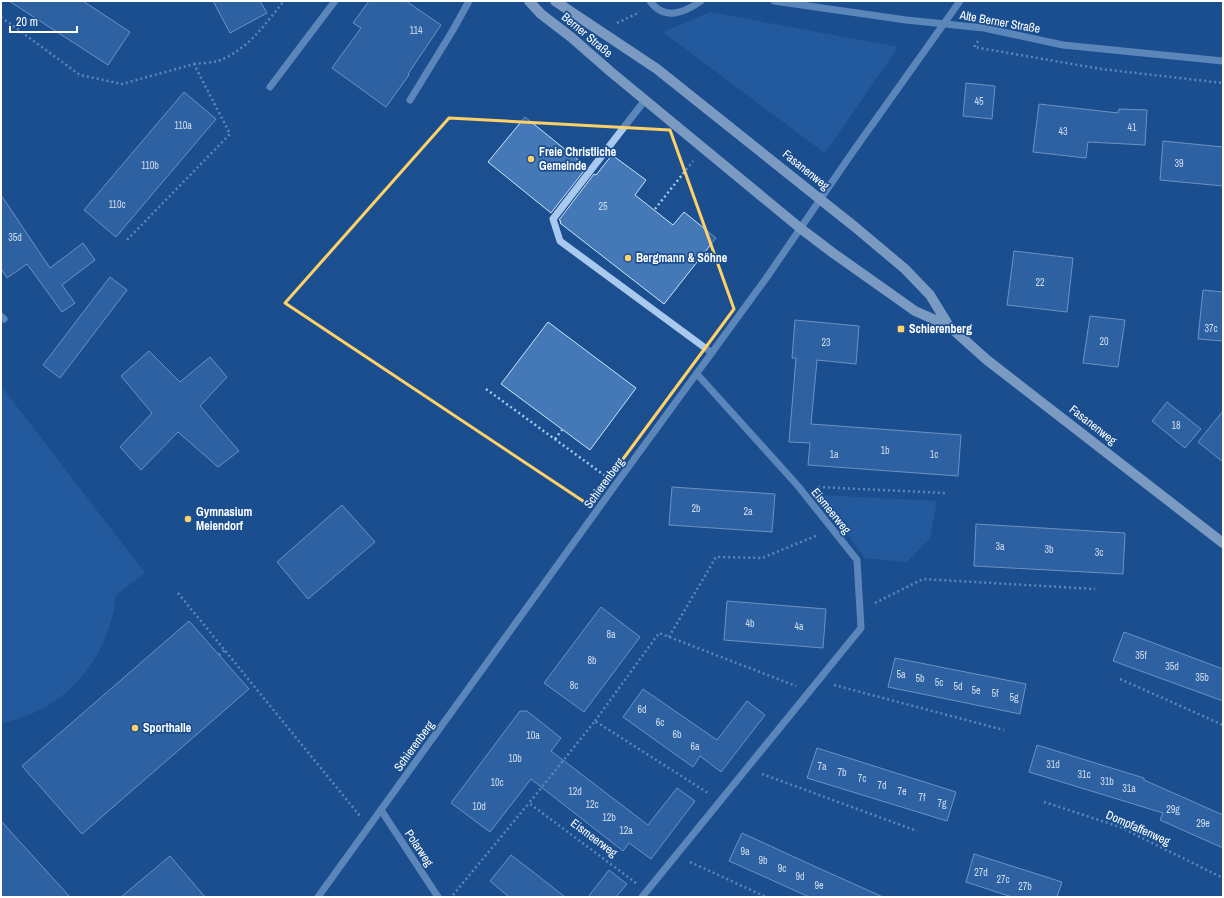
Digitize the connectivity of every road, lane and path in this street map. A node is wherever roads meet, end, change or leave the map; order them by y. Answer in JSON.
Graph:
{"nodes":[{"id":1,"x":284,"y":1,"type":"edge"},
{"id":2,"x":335,"y":1,"type":"edge"},
{"id":3,"x":469,"y":1,"type":"edge"},
{"id":4,"x":529,"y":1,"type":"edge"},
{"id":5,"x":555,"y":1,"type":"edge"},
{"id":6,"x":650,"y":1,"type":"edge"},
{"id":7,"x":701,"y":1,"type":"edge"},
{"id":8,"x":774,"y":1,"type":"edge"},
{"id":9,"x":960,"y":1,"type":"edge"},
{"id":10,"x":640,"y":9,"type":"dead end"},
{"id":11,"x":1,"y":17,"type":"edge"},
{"id":12,"x":610,"y":24,"type":"dead end"},
{"id":13,"x":943,"y":24,"type":"junction"},
{"id":14,"x":984,"y":28,"type":"junction"},
{"id":15,"x":630,"y":50,"type":"joint"},
{"id":16,"x":1223,"y":61,"type":"edge"},
{"id":17,"x":194,"y":64,"type":"junction"},
{"id":18,"x":611,"y":72,"type":"joint"},
{"id":19,"x":1223,"y":83,"type":"edge"},
{"id":20,"x":270,"y":88,"type":"dead end"},
{"id":21,"x":410,"y":100,"type":"dead end"},
{"id":22,"x":644,"y":100,"type":"junction"},
{"id":23,"x":703,"y":149,"type":"junction"},
{"id":24,"x":820,"y":199,"type":"junction"},
{"id":25,"x":655,"y":209,"type":"dead end"},
{"id":26,"x":800,"y":228,"type":"junction"},
{"id":27,"x":125,"y":242,"type":"dead end"},
{"id":28,"x":949,"y":326,"type":"junction"},
{"id":29,"x":712,"y":354,"type":"junction"},
{"id":30,"x":697,"y":374,"type":"junction"},
{"id":31,"x":486,"y":389,"type":"dead end"},
{"id":32,"x":562,"y":430,"type":"dead end"},
{"id":33,"x":555,"y":439,"type":"junction"},
{"id":34,"x":616,"y":484,"type":"junction"},
{"id":35,"x":798,"y":486,"type":"junction"},
{"id":36,"x":944,"y":493,"type":"dead end"},
{"id":37,"x":832,"y":529,"type":"junction"},
{"id":38,"x":1223,"y":543,"type":"edge"},
{"id":39,"x":1095,"y":589,"type":"dead end"},
{"id":40,"x":178,"y":593,"type":"dead end"},
{"id":41,"x":860,"y":610,"type":"junction"},
{"id":42,"x":669,"y":637,"type":"junction"},
{"id":43,"x":225,"y":650,"type":"junction"},
{"id":44,"x":219,"y":655,"type":"dead end"},
{"id":45,"x":1120,"y":679,"type":"dead end"},
{"id":46,"x":818,"y":681,"type":"junction"},
{"id":47,"x":809,"y":692,"type":"junction"},
{"id":48,"x":595,"y":721,"type":"junction"},
{"id":49,"x":1223,"y":725,"type":"edge"},
{"id":50,"x":1004,"y":730,"type":"dead end"},
{"id":51,"x":747,"y":768,"type":"junction"},
{"id":52,"x":720,"y":801,"type":"junction"},
{"id":53,"x":1044,"y":802,"type":"dead end"},
{"id":54,"x":529,"y":803,"type":"junction"},
{"id":55,"x":381,"y":810,"type":"junction"},
{"id":56,"x":369,"y":827,"type":"junction"},
{"id":57,"x":917,"y":831,"type":"dead end"},
{"id":58,"x":675,"y":856,"type":"junction"},
{"id":59,"x":1223,"y":878,"type":"edge"},
{"id":60,"x":644,"y":894,"type":"edge"},
{"id":61,"x":318,"y":897,"type":"edge"},
{"id":62,"x":438,"y":897,"type":"edge"},
{"id":63,"x":452,"y":897,"type":"edge"},
{"id":64,"x":766,"y":897,"type":"edge"}],
"edges":[{"from":1,"to":17,"type":"path"},
{"from":2,"to":20,"type":"street"},
{"from":3,"to":21,"type":"street"},
{"from":4,"to":18,"type":"main road","name":"Berner Straße"},
{"from":5,"to":15,"type":"main road","name":"Berner Straße"},
{"from":6,"to":7,"type":"street"},
{"from":8,"to":13,"type":"street","name":"Alte Berner Straße"},
{"from":9,"to":13,"type":"street","name":"Schierenberg"},
{"from":10,"to":12,"type":"path"},
{"from":11,"to":17,"type":"path"},
{"from":13,"to":14,"type":"street","name":"Alte Berner Straße"},
{"from":13,"to":24,"type":"street","name":"Schierenberg"},
{"from":14,"to":16,"type":"street","name":"Alte Berner Straße"},
{"from":14,"to":19,"type":"path"},
{"from":15,"to":24,"type":"main road","name":"Fasanenweg"},
{"from":17,"to":27,"type":"path"},
{"from":18,"to":22,"type":"main road","name":"Fasanenweg"},
{"from":22,"to":23,"type":"main road","name":"Fasanenweg"},
{"from":22,"to":29,"type":"street"},
{"from":23,"to":25,"type":"path"},
{"from":23,"to":26,"type":"main road","name":"Fasanenweg"},
{"from":24,"to":26,"type":"street","name":"Schierenberg"},
{"from":24,"to":28,"type":"main road","name":"Fasanenweg"},
{"from":26,"to":28,"type":"main road","name":"Fasanenweg"},
{"from":26,"to":29,"type":"street","name":"Schierenberg"},
{"from":28,"to":38,"type":"main road","name":"Fasanenweg"},
{"from":29,"to":30,"type":"street","name":"Schierenberg"},
{"from":30,"to":34,"type":"street","name":"Schierenberg"},
{"from":30,"to":35,"type":"street","name":"Eismeerweg"},
{"from":31,"to":33,"type":"path"},
{"from":32,"to":33,"type":"path"},
{"from":33,"to":34,"type":"path"},
{"from":34,"to":55,"type":"street","name":"Schierenberg"},
{"from":35,"to":36,"type":"path"},
{"from":35,"to":37,"type":"street","name":"Eismeerweg"},
{"from":37,"to":41,"type":"street","name":"Eismeerweg"},
{"from":37,"to":42,"type":"path"},
{"from":39,"to":41,"type":"path"},
{"from":40,"to":43,"type":"path"},
{"from":41,"to":46,"type":"street","name":"Eismeerweg"},
{"from":42,"to":47,"type":"path"},
{"from":42,"to":48,"type":"path"},
{"from":43,"to":44,"type":"path"},
{"from":43,"to":56,"type":"path"},
{"from":45,"to":49,"type":"path"},
{"from":46,"to":47,"type":"street","name":"Eismeerweg"},
{"from":46,"to":50,"type":"path"},
{"from":47,"to":51,"type":"street","name":"Eismeerweg"},
{"from":48,"to":52,"type":"path"},
{"from":48,"to":54,"type":"path"},
{"from":51,"to":52,"type":"street","name":"Eismeerweg"},
{"from":51,"to":57,"type":"path"},
{"from":52,"to":58,"type":"street","name":"Eismeerweg"},
{"from":53,"to":59,"type":"path","name":"Dompfaffenweg"},
{"from":54,"to":60,"type":"path","name":"Eismeerweg"},
{"from":54,"to":63,"type":"path"},
{"from":55,"to":56,"type":"street","name":"Schierenberg"},
{"from":55,"to":62,"type":"street","name":"Polarweg"},
{"from":56,"to":61,"type":"street","name":"Schierenberg"},
{"from":58,"to":60,"type":"street","name":"Eismeerweg"},
{"from":58,"to":64,"type":"path"}]}
